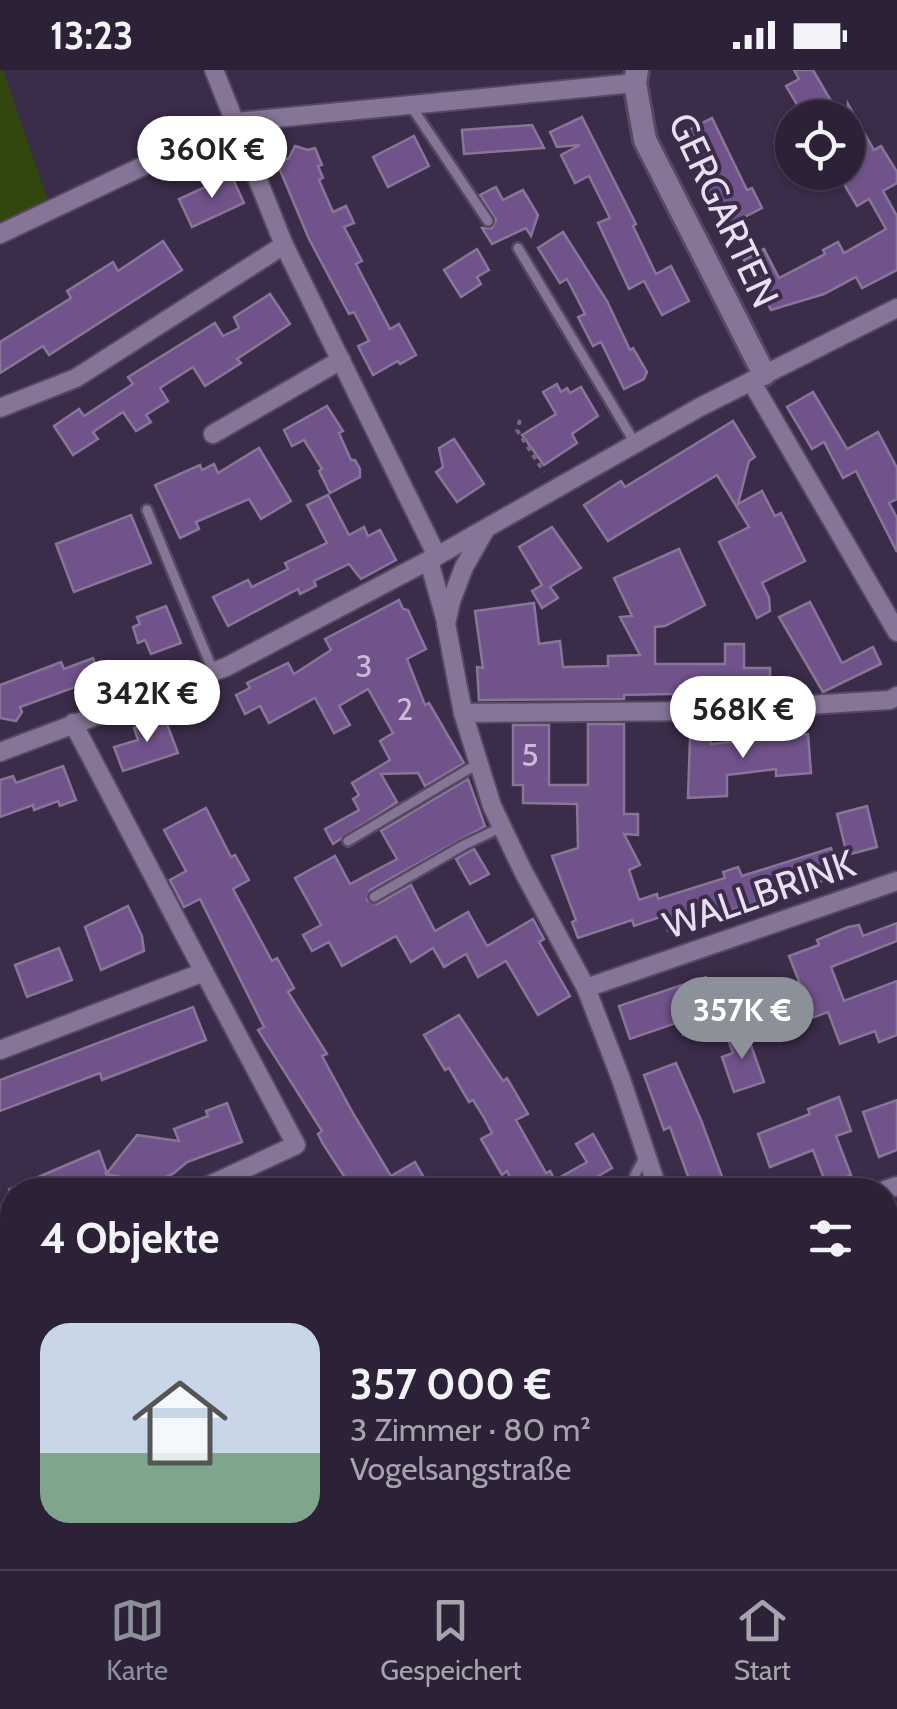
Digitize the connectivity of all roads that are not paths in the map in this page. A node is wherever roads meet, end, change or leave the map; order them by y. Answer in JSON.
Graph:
{"nodes":[{"id":1,"x":214,"y":70,"type":"edge"},
{"id":2,"x":636,"y":76,"type":"edge"},
{"id":3,"x":410,"y":103,"type":"junction"},
{"id":4,"x":236,"y":122,"type":"junction"},
{"id":5,"x":488,"y":222,"type":"dead end"},
{"id":6,"x":0,"y":234,"type":"edge"},
{"id":7,"x":284,"y":245,"type":"junction"},
{"id":8,"x":518,"y":248,"type":"dead end"},
{"id":9,"x":897,"y":308,"type":"edge"},
{"id":10,"x":340,"y":360,"type":"junction"},
{"id":11,"x":758,"y":377,"type":"junction"},
{"id":12,"x":0,"y":408,"type":"edge"},
{"id":13,"x":212,"y":434,"type":"dead end"},
{"id":14,"x":636,"y":443,"type":"junction"},
{"id":15,"x":147,"y":510,"type":"dead end"},
{"id":16,"x":485,"y":530,"type":"junction"},
{"id":17,"x":433,"y":558,"type":"junction"},
{"id":18,"x":892,"y":612,"type":"edge"},
{"id":19,"x":446,"y":624,"type":"junction"},
{"id":20,"x":897,"y":632,"type":"edge"},
{"id":21,"x":213,"y":672,"type":"junction"},
{"id":22,"x":897,"y":696,"type":"edge"},
{"id":23,"x":463,"y":714,"type":"junction"},
{"id":24,"x":73,"y":723,"type":"junction"},
{"id":25,"x":0,"y":752,"type":"edge"},
{"id":26,"x":478,"y":763,"type":"junction"},
{"id":27,"x":502,"y":827,"type":"junction"},
{"id":28,"x":348,"y":841,"type":"dead end"},
{"id":29,"x":897,"y":881,"type":"edge"},
{"id":30,"x":374,"y":897,"type":"dead end"},
{"id":31,"x":204,"y":972,"type":"junction"},
{"id":32,"x":586,"y":988,"type":"junction"},
{"id":33,"x":0,"y":1050,"type":"edge"},
{"id":34,"x":647,"y":1152,"type":"junction"},
{"id":35,"x":225,"y":1178,"type":"edge"},
{"id":36,"x":635,"y":1178,"type":"edge"},
{"id":37,"x":655,"y":1178,"type":"edge"}],
"edges":[{"from":1,"to":4,"type":"street"},
{"from":2,"to":3,"type":"street"},
{"from":2,"to":11,"type":"street","name":"GERGARTEN"},
{"from":3,"to":4,"type":"street"},
{"from":3,"to":5,"type":"lane"},
{"from":4,"to":6,"type":"street"},
{"from":4,"to":7,"type":"street"},
{"from":7,"to":10,"type":"street"},
{"from":7,"to":12,"type":"street"},
{"from":8,"to":14,"type":"lane"},
{"from":9,"to":11,"type":"street"},
{"from":10,"to":13,"type":"street"},
{"from":10,"to":17,"type":"street"},
{"from":11,"to":14,"type":"street"},
{"from":11,"to":18,"type":"street"},
{"from":14,"to":16,"type":"street"},
{"from":15,"to":21,"type":"lane"},
{"from":16,"to":17,"type":"street"},
{"from":16,"to":19,"type":"street"},
{"from":17,"to":19,"type":"street"},
{"from":17,"to":21,"type":"street"},
{"from":18,"to":20,"type":"street"},
{"from":19,"to":23,"type":"street"},
{"from":21,"to":24,"type":"street"},
{"from":22,"to":23,"type":"street"},
{"from":23,"to":26,"type":"street"},
{"from":24,"to":25,"type":"street"},
{"from":24,"to":31,"type":"street"},
{"from":26,"to":27,"type":"street"},
{"from":26,"to":28,"type":"lane"},
{"from":27,"to":30,"type":"lane"},
{"from":27,"to":32,"type":"street"},
{"from":29,"to":32,"type":"street","name":"WALLBRINK"},
{"from":31,"to":33,"type":"street"},
{"from":31,"to":35,"type":"street"},
{"from":32,"to":34,"type":"street"},
{"from":34,"to":36,"type":"lane"},
{"from":34,"to":37,"type":"street"}]}
